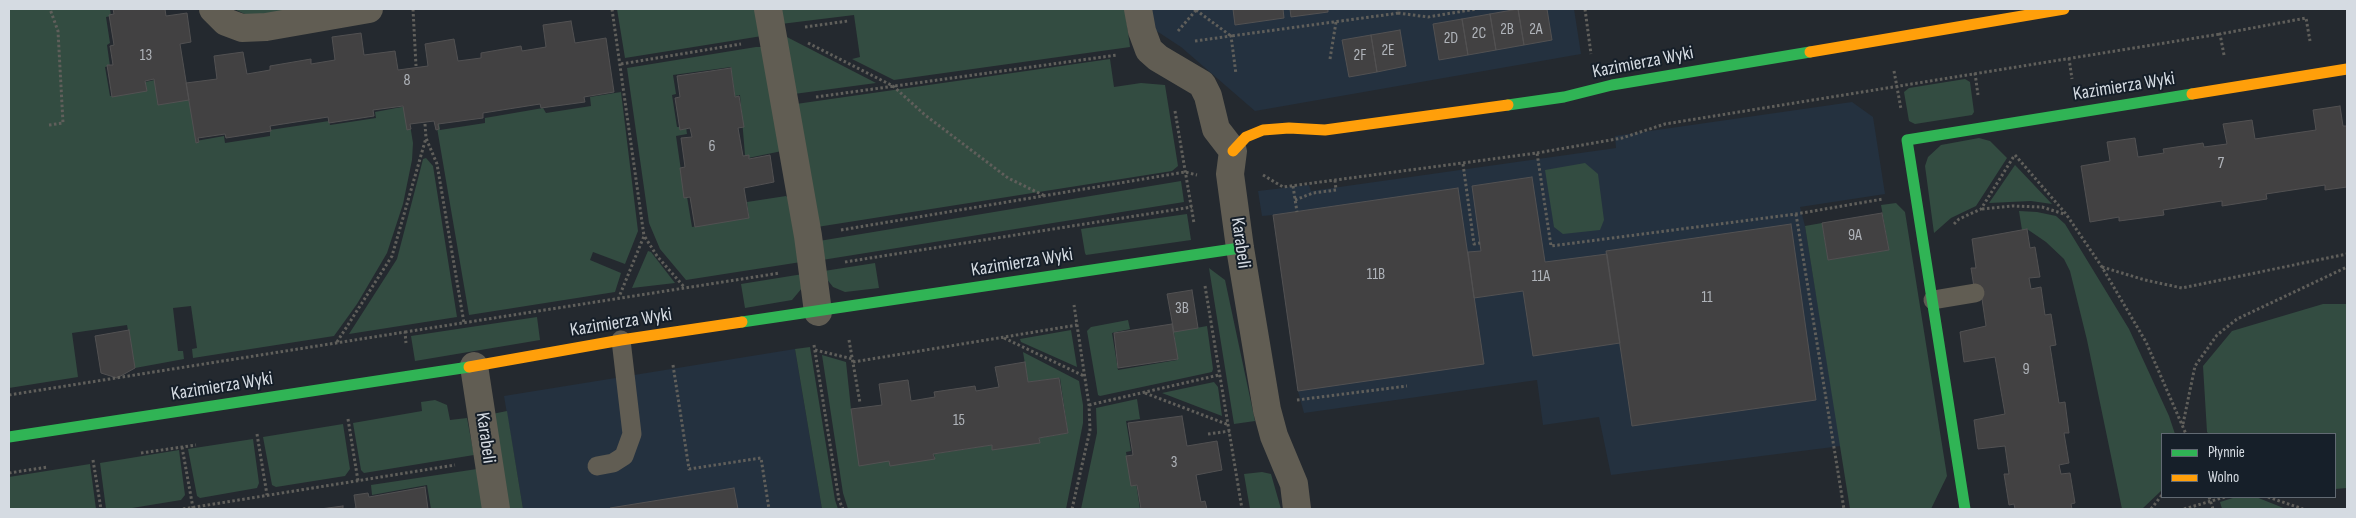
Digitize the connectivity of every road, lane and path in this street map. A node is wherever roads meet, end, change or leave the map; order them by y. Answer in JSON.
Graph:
{"nodes":[{"id":1,"x":50,"y":9,"type":"edge"},
{"id":2,"x":212,"y":9,"type":"edge"},
{"id":3,"x":369,"y":9,"type":"edge"},
{"id":4,"x":413,"y":9,"type":"edge"},
{"id":5,"x":612,"y":9,"type":"edge"},
{"id":6,"x":1138,"y":9,"type":"edge"},
{"id":7,"x":1196,"y":9,"type":"edge"},
{"id":8,"x":1476,"y":9,"type":"edge"},
{"id":9,"x":1585,"y":9,"type":"edge"},
{"id":10,"x":2064,"y":9,"type":"edge"},
{"id":11,"x":1398,"y":11,"type":"edge"},
{"id":12,"x":848,"y":21,"type":"dead end"},
{"id":13,"x":1336,"y":22,"type":"junction"},
{"id":14,"x":773,"y":25,"type":"edge"},
{"id":15,"x":2220,"y":34,"type":"junction"},
{"id":16,"x":1231,"y":36,"type":"junction"},
{"id":17,"x":1887,"y":38,"type":"junction"},
{"id":18,"x":1162,"y":53,"type":"junction"},
{"id":19,"x":1587,"y":58,"type":"dead end"},
{"id":20,"x":1330,"y":59,"type":"dead end"},
{"id":21,"x":621,"y":64,"type":"junction"},
{"id":22,"x":416,"y":66,"type":"dead end"},
{"id":23,"x":2347,"y":69,"type":"edge"},
{"id":24,"x":2316,"y":74,"type":"junction"},
{"id":25,"x":1237,"y":83,"type":"dead end"},
{"id":26,"x":892,"y":86,"type":"junction"},
{"id":27,"x":1897,"y":86,"type":"junction"},
{"id":28,"x":2230,"y":88,"type":"junction"},
{"id":29,"x":783,"y":102,"type":"junction"},
{"id":30,"x":2039,"y":118,"type":"junction"},
{"id":31,"x":425,"y":124,"type":"dead end"},
{"id":32,"x":49,"y":125,"type":"dead end"},
{"id":33,"x":1992,"y":126,"type":"junction"},
{"id":34,"x":426,"y":138,"type":"junction"},
{"id":35,"x":1906,"y":140,"type":"junction"},
{"id":36,"x":1536,"y":153,"type":"junction"},
{"id":37,"x":2015,"y":155,"type":"junction"},
{"id":38,"x":1232,"y":162,"type":"junction"},
{"id":39,"x":1463,"y":164,"type":"junction"},
{"id":40,"x":1186,"y":172,"type":"junction"},
{"id":41,"x":1335,"y":180,"type":"junction"},
{"id":42,"x":1293,"y":186,"type":"junction"},
{"id":43,"x":1915,"y":193,"type":"junction"},
{"id":44,"x":1045,"y":196,"type":"junction"},
{"id":45,"x":1295,"y":200,"type":"junction"},
{"id":46,"x":1981,"y":210,"type":"junction"},
{"id":47,"x":1297,"y":212,"type":"dead end"},
{"id":48,"x":1796,"y":214,"type":"junction"},
{"id":49,"x":2066,"y":214,"type":"junction"},
{"id":50,"x":644,"y":236,"type":"junction"},
{"id":51,"x":808,"y":236,"type":"junction"},
{"id":52,"x":1480,"y":243,"type":"dead end"},
{"id":53,"x":1240,"y":248,"type":"junction"},
{"id":54,"x":1925,"y":253,"type":"junction"},
{"id":55,"x":1200,"y":254,"type":"junction"},
{"id":56,"x":2347,"y":254,"type":"edge"},
{"id":57,"x":2102,"y":267,"type":"junction"},
{"id":58,"x":2347,"y":267,"type":"edge"},
{"id":59,"x":685,"y":288,"type":"dead end"},
{"id":60,"x":1975,"y":294,"type":"dead end"},
{"id":61,"x":1072,"y":297,"type":"dead end"},
{"id":62,"x":619,"y":298,"type":"dead end"},
{"id":63,"x":1933,"y":300,"type":"junction"},
{"id":64,"x":464,"y":322,"type":"dead end"},
{"id":65,"x":815,"y":325,"type":"junction"},
{"id":66,"x":1077,"y":325,"type":"junction"},
{"id":67,"x":848,"y":332,"type":"dead end"},
{"id":68,"x":1004,"y":338,"type":"junction"},
{"id":69,"x":621,"y":340,"type":"junction"},
{"id":70,"x":336,"y":342,"type":"junction"},
{"id":71,"x":815,"y":350,"type":"junction"},
{"id":72,"x":673,"y":359,"type":"dead end"},
{"id":73,"x":853,"y":361,"type":"junction"},
{"id":74,"x":474,"y":366,"type":"junction"},
{"id":75,"x":410,"y":376,"type":"junction"},
{"id":76,"x":1219,"y":376,"type":"junction"},
{"id":77,"x":1085,"y":377,"type":"junction"},
{"id":78,"x":1407,"y":386,"type":"dead end"},
{"id":79,"x":1144,"y":393,"type":"junction"},
{"id":80,"x":9,"y":395,"type":"edge"},
{"id":81,"x":1294,"y":400,"type":"dead end"},
{"id":82,"x":860,"y":403,"type":"dead end"},
{"id":83,"x":1089,"y":404,"type":"junction"},
{"id":84,"x":348,"y":419,"type":"dead end"},
{"id":85,"x":1229,"y":425,"type":"junction"},
{"id":86,"x":2182,"y":425,"type":"junction"},
{"id":87,"x":1230,"y":431,"type":"junction"},
{"id":88,"x":2186,"y":433,"type":"edge"},
{"id":89,"x":257,"y":434,"type":"dead end"},
{"id":90,"x":1208,"y":434,"type":"dead end"},
{"id":91,"x":9,"y":437,"type":"edge"},
{"id":92,"x":182,"y":447,"type":"dead end"},
{"id":93,"x":93,"y":460,"type":"dead end"},
{"id":94,"x":488,"y":460,"type":"junction"},
{"id":95,"x":597,"y":466,"type":"dead end"},
{"id":96,"x":358,"y":481,"type":"junction"},
{"id":97,"x":267,"y":495,"type":"junction"},
{"id":98,"x":2161,"y":496,"type":"edge"},
{"id":99,"x":2209,"y":498,"type":"edge"},
{"id":100,"x":2222,"y":498,"type":"edge"},
{"id":101,"x":2271,"y":498,"type":"edge"},
{"id":102,"x":2210,"y":502,"type":"junction"},
{"id":103,"x":193,"y":508,"type":"junction"},
{"id":104,"x":101,"y":509,"type":"edge"},
{"id":105,"x":183,"y":509,"type":"edge"},
{"id":106,"x":496,"y":509,"type":"edge"},
{"id":107,"x":770,"y":509,"type":"edge"},
{"id":108,"x":844,"y":509,"type":"edge"},
{"id":109,"x":1072,"y":509,"type":"edge"},
{"id":110,"x":1242,"y":509,"type":"edge"},
{"id":111,"x":1297,"y":509,"type":"edge"},
{"id":112,"x":1844,"y":509,"type":"edge"},
{"id":113,"x":1965,"y":509,"type":"edge"},
{"id":114,"x":2151,"y":509,"type":"edge"},
{"id":115,"x":2184,"y":509,"type":"edge"},
{"id":116,"x":2213,"y":509,"type":"edge"},
{"id":117,"x":2303,"y":509,"type":"edge"}],
"edges":[{"from":1,"to":32,"type":"path"},
{"from":2,"to":3,"type":"street"},
{"from":4,"to":22,"type":"path"},
{"from":5,"to":21,"type":"path"},
{"from":6,"to":18,"type":"street"},
{"from":7,"to":16,"type":"path"},
{"from":7,"to":18,"type":"path"},
{"from":8,"to":11,"type":"path"},
{"from":9,"to":19,"type":"path"},
{"from":10,"to":17,"type":"street","name":"Kazimierza Wyki"},
{"from":11,"to":13,"type":"path"},
{"from":12,"to":14,"type":"path"},
{"from":13,"to":16,"type":"path"},
{"from":13,"to":20,"type":"path"},
{"from":14,"to":21,"type":"path"},
{"from":14,"to":26,"type":"path"},
{"from":14,"to":29,"type":"street"},
{"from":15,"to":24,"type":"path"},
{"from":15,"to":27,"type":"path"},
{"from":15,"to":28,"type":"path"},
{"from":16,"to":18,"type":"path"},
{"from":16,"to":25,"type":"path"},
{"from":17,"to":27,"type":"path"},
{"from":17,"to":38,"type":"street","name":"Kazimierza Wyki"},
{"from":18,"to":26,"type":"path"},
{"from":18,"to":38,"type":"street","name":"Karabeli"},
{"from":18,"to":40,"type":"path"},
{"from":21,"to":50,"type":"path"},
{"from":23,"to":24,"type":"street","name":"Kazimierza Wyki"},
{"from":24,"to":28,"type":"street","name":"Kazimierza Wyki"},
{"from":26,"to":29,"type":"path"},
{"from":26,"to":44,"type":"path"},
{"from":27,"to":35,"type":"path"},
{"from":27,"to":36,"type":"path"},
{"from":28,"to":30,"type":"street","name":"Kazimierza Wyki"},
{"from":29,"to":51,"type":"street"},
{"from":30,"to":33,"type":"street","name":"Kazimierza Wyki"},
{"from":30,"to":37,"type":"path"},
{"from":31,"to":34,"type":"path"},
{"from":33,"to":35,"type":"street","name":"Kazimierza Wyki"},
{"from":33,"to":37,"type":"path"},
{"from":34,"to":64,"type":"path"},
{"from":34,"to":70,"type":"path"},
{"from":35,"to":43,"type":"street"},
{"from":36,"to":39,"type":"path"},
{"from":36,"to":48,"type":"path"},
{"from":37,"to":46,"type":"path"},
{"from":37,"to":49,"type":"path"},
{"from":38,"to":40,"type":"path"},
{"from":38,"to":42,"type":"path"},
{"from":38,"to":53,"type":"street","name":"Karabeli"},
{"from":39,"to":41,"type":"path"},
{"from":39,"to":52,"type":"path"},
{"from":40,"to":44,"type":"path"},
{"from":40,"to":55,"type":"path"},
{"from":41,"to":42,"type":"path"},
{"from":41,"to":45,"type":"path"},
{"from":42,"to":45,"type":"path"},
{"from":43,"to":48,"type":"path"},
{"from":43,"to":54,"type":"street"},
{"from":44,"to":51,"type":"path"},
{"from":45,"to":47,"type":"path"},
{"from":46,"to":49,"type":"path"},
{"from":46,"to":54,"type":"path"},
{"from":48,"to":112,"type":"path"},
{"from":49,"to":57,"type":"path"},
{"from":50,"to":59,"type":"path"},
{"from":50,"to":62,"type":"path"},
{"from":51,"to":65,"type":"street"},
{"from":53,"to":55,"type":"street","name":"Kazimierza Wyki"},
{"from":53,"to":111,"type":"street","name":"Karabeli"},
{"from":54,"to":63,"type":"street"},
{"from":55,"to":65,"type":"street","name":"Kazimierza Wyki"},
{"from":55,"to":76,"type":"path"},
{"from":56,"to":57,"type":"path"},
{"from":57,"to":86,"type":"path"},
{"from":58,"to":86,"type":"path"},
{"from":60,"to":63,"type":"lane"},
{"from":61,"to":66,"type":"path"},
{"from":63,"to":113,"type":"street"},
{"from":65,"to":69,"type":"street","name":"Kazimierza Wyki"},
{"from":65,"to":71,"type":"path"},
{"from":66,"to":68,"type":"path"},
{"from":66,"to":77,"type":"path"},
{"from":67,"to":73,"type":"path"},
{"from":68,"to":73,"type":"path"},
{"from":68,"to":77,"type":"path"},
{"from":69,"to":74,"type":"street","name":"Kazimierza Wyki"},
{"from":69,"to":95,"type":"lane"},
{"from":70,"to":75,"type":"path"},
{"from":70,"to":80,"type":"path"},
{"from":71,"to":73,"type":"path"},
{"from":71,"to":108,"type":"path"},
{"from":72,"to":107,"type":"path"},
{"from":73,"to":82,"type":"path"},
{"from":74,"to":75,"type":"street","name":"Kazimierza Wyki"},
{"from":74,"to":94,"type":"street","name":"Karabeli"},
{"from":75,"to":91,"type":"street","name":"Kazimierza Wyki"},
{"from":76,"to":79,"type":"path"},
{"from":76,"to":85,"type":"path"},
{"from":77,"to":83,"type":"path"},
{"from":78,"to":81,"type":"path"},
{"from":79,"to":83,"type":"path"},
{"from":79,"to":85,"type":"path"},
{"from":83,"to":109,"type":"path"},
{"from":84,"to":96,"type":"path"},
{"from":85,"to":87,"type":"path"},
{"from":86,"to":88,"type":"path"},
{"from":87,"to":90,"type":"path"},
{"from":87,"to":110,"type":"path"},
{"from":89,"to":97,"type":"path"},
{"from":92,"to":103,"type":"path"},
{"from":93,"to":104,"type":"path"},
{"from":94,"to":96,"type":"path"},
{"from":94,"to":106,"type":"street","name":"Karabeli"},
{"from":96,"to":97,"type":"path"},
{"from":97,"to":103,"type":"path"},
{"from":98,"to":114,"type":"path"},
{"from":99,"to":102,"type":"path"},
{"from":100,"to":102,"type":"path"},
{"from":101,"to":117,"type":"path"},
{"from":102,"to":115,"type":"path"},
{"from":102,"to":116,"type":"path"},
{"from":103,"to":105,"type":"path"}]}
